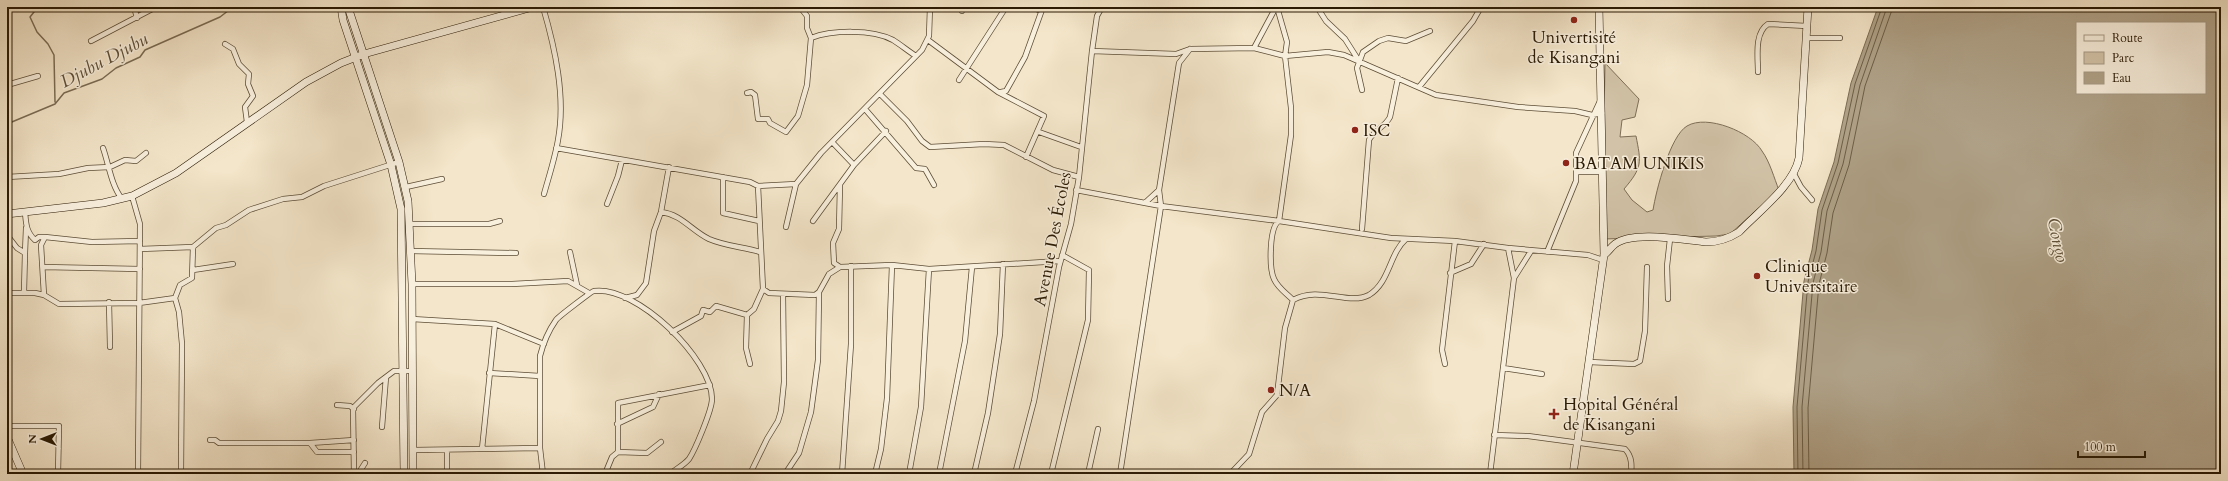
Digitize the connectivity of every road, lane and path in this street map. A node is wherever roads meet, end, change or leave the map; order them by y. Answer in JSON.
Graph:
{"nodes":[{"id":1,"x":134,"y":7,"type":"edge"},
{"id":2,"x":156,"y":7,"type":"edge"},
{"id":3,"x":341,"y":7,"type":"edge"},
{"id":4,"x":348,"y":7,"type":"edge"},
{"id":5,"x":533,"y":7,"type":"edge"},
{"id":6,"x":543,"y":7,"type":"edge"},
{"id":7,"x":800,"y":7,"type":"edge"},
{"id":8,"x":930,"y":7,"type":"edge"},
{"id":9,"x":1006,"y":7,"type":"edge"},
{"id":10,"x":1032,"y":7,"type":"edge"},
{"id":11,"x":1102,"y":7,"type":"edge"},
{"id":12,"x":1276,"y":7,"type":"edge"},
{"id":13,"x":1316,"y":7,"type":"edge"},
{"id":14,"x":1481,"y":7,"type":"edge"},
{"id":15,"x":1599,"y":7,"type":"edge"},
{"id":16,"x":1808,"y":7,"type":"edge"},
{"id":17,"x":1042,"y":9,"type":"edge"},
{"id":18,"x":137,"y":18,"type":"junction"},
{"id":19,"x":1807,"y":26,"type":"junction"},
{"id":20,"x":1430,"y":31,"type":"dead end"},
{"id":21,"x":811,"y":38,"type":"junction"},
{"id":22,"x":1806,"y":38,"type":"junction"},
{"id":23,"x":1840,"y":38,"type":"dead end"},
{"id":24,"x":928,"y":40,"type":"junction"},
{"id":25,"x":91,"y":41,"type":"dead end"},
{"id":26,"x":225,"y":44,"type":"dead end"},
{"id":27,"x":1254,"y":48,"type":"junction"},
{"id":28,"x":1190,"y":49,"type":"junction"},
{"id":29,"x":1092,"y":51,"type":"junction"},
{"id":30,"x":364,"y":54,"type":"junction"},
{"id":31,"x":1176,"y":54,"type":"junction"},
{"id":32,"x":916,"y":56,"type":"junction"},
{"id":33,"x":1285,"y":56,"type":"junction"},
{"id":34,"x":356,"y":57,"type":"junction"},
{"id":35,"x":1359,"y":61,"type":"junction"},
{"id":36,"x":1179,"y":63,"type":"junction"},
{"id":37,"x":966,"y":69,"type":"junction"},
{"id":38,"x":1758,"y":72,"type":"dead end"},
{"id":39,"x":38,"y":76,"type":"dead end"},
{"id":40,"x":1398,"y":78,"type":"junction"},
{"id":41,"x":959,"y":80,"type":"dead end"},
{"id":42,"x":7,"y":85,"type":"edge"},
{"id":43,"x":1419,"y":87,"type":"junction"},
{"id":44,"x":1362,"y":90,"type":"dead end"},
{"id":45,"x":1001,"y":92,"type":"junction"},
{"id":46,"x":748,"y":93,"type":"dead end"},
{"id":47,"x":880,"y":94,"type":"junction"},
{"id":48,"x":1602,"y":97,"type":"junction"},
{"id":49,"x":865,"y":109,"type":"junction"},
{"id":50,"x":1602,"y":113,"type":"junction"},
{"id":51,"x":1592,"y":115,"type":"junction"},
{"id":52,"x":247,"y":122,"type":"junction"},
{"id":53,"x":886,"y":132,"type":"junction"},
{"id":54,"x":1039,"y":132,"type":"junction"},
{"id":55,"x":833,"y":143,"type":"junction"},
{"id":56,"x":1081,"y":147,"type":"junction"},
{"id":57,"x":103,"y":148,"type":"dead end"},
{"id":58,"x":556,"y":148,"type":"junction"},
{"id":59,"x":146,"y":153,"type":"dead end"},
{"id":60,"x":1026,"y":157,"type":"junction"},
{"id":61,"x":622,"y":160,"type":"junction"},
{"id":62,"x":399,"y":162,"type":"junction"},
{"id":63,"x":391,"y":165,"type":"junction"},
{"id":64,"x":854,"y":165,"type":"junction"},
{"id":65,"x":110,"y":167,"type":"junction"},
{"id":66,"x":669,"y":167,"type":"junction"},
{"id":67,"x":1577,"y":172,"type":"junction"},
{"id":68,"x":1603,"y":172,"type":"junction"},
{"id":69,"x":1794,"y":174,"type":"junction"},
{"id":70,"x":7,"y":177,"type":"edge"},
{"id":71,"x":723,"y":177,"type":"junction"},
{"id":72,"x":1079,"y":177,"type":"junction"},
{"id":73,"x":442,"y":179,"type":"dead end"},
{"id":74,"x":796,"y":184,"type":"junction"},
{"id":75,"x":840,"y":185,"type":"junction"},
{"id":76,"x":934,"y":185,"type":"dead end"},
{"id":77,"x":758,"y":186,"type":"junction"},
{"id":78,"x":406,"y":187,"type":"junction"},
{"id":79,"x":1076,"y":190,"type":"junction"},
{"id":80,"x":1159,"y":190,"type":"junction"},
{"id":81,"x":544,"y":194,"type":"dead end"},
{"id":82,"x":132,"y":196,"type":"junction"},
{"id":83,"x":122,"y":199,"type":"junction"},
{"id":84,"x":1812,"y":200,"type":"dead end"},
{"id":85,"x":1146,"y":202,"type":"junction"},
{"id":86,"x":607,"y":204,"type":"dead end"},
{"id":87,"x":1161,"y":206,"type":"junction"},
{"id":88,"x":24,"y":212,"type":"junction"},
{"id":89,"x":661,"y":212,"type":"junction"},
{"id":90,"x":7,"y":214,"type":"edge"},
{"id":91,"x":500,"y":221,"type":"dead end"},
{"id":92,"x":759,"y":221,"type":"junction"},
{"id":93,"x":1279,"y":221,"type":"junction"},
{"id":94,"x":813,"y":222,"type":"dead end"},
{"id":95,"x":410,"y":224,"type":"junction"},
{"id":96,"x":786,"y":227,"type":"dead end"},
{"id":97,"x":26,"y":228,"type":"junction"},
{"id":98,"x":1362,"y":229,"type":"junction"},
{"id":99,"x":1354,"y":233,"type":"junction"},
{"id":100,"x":7,"y":235,"type":"edge"},
{"id":101,"x":1370,"y":235,"type":"junction"},
{"id":102,"x":45,"y":237,"type":"junction"},
{"id":103,"x":1406,"y":239,"type":"junction"},
{"id":104,"x":1605,"y":239,"type":"junction"},
{"id":105,"x":1670,"y":239,"type":"junction"},
{"id":106,"x":140,"y":241,"type":"junction"},
{"id":107,"x":1455,"y":241,"type":"junction"},
{"id":108,"x":1616,"y":243,"type":"junction"},
{"id":109,"x":1484,"y":244,"type":"junction"},
{"id":110,"x":193,"y":247,"type":"junction"},
{"id":111,"x":1508,"y":248,"type":"junction"},
{"id":112,"x":140,"y":249,"type":"junction"},
{"id":113,"x":410,"y":251,"type":"junction"},
{"id":114,"x":1531,"y":251,"type":"junction"},
{"id":115,"x":570,"y":252,"type":"dead end"},
{"id":116,"x":760,"y":252,"type":"junction"},
{"id":117,"x":1547,"y":252,"type":"junction"},
{"id":118,"x":25,"y":253,"type":"junction"},
{"id":119,"x":516,"y":253,"type":"dead end"},
{"id":120,"x":1062,"y":255,"type":"junction"},
{"id":121,"x":1604,"y":258,"type":"junction"},
{"id":122,"x":1060,"y":261,"type":"junction"},
{"id":123,"x":233,"y":264,"type":"dead end"},
{"id":124,"x":1003,"y":264,"type":"junction"},
{"id":125,"x":892,"y":265,"type":"junction"},
{"id":126,"x":851,"y":266,"type":"junction"},
{"id":127,"x":972,"y":266,"type":"junction"},
{"id":128,"x":43,"y":267,"type":"junction"},
{"id":129,"x":840,"y":267,"type":"junction"},
{"id":130,"x":1647,"y":267,"type":"dead end"},
{"id":131,"x":140,"y":269,"type":"junction"},
{"id":132,"x":929,"y":269,"type":"junction"},
{"id":133,"x":193,"y":270,"type":"junction"},
{"id":134,"x":1450,"y":273,"type":"junction"},
{"id":135,"x":1514,"y":278,"type":"junction"},
{"id":136,"x":412,"y":284,"type":"junction"},
{"id":137,"x":577,"y":285,"type":"junction"},
{"id":138,"x":763,"y":289,"type":"junction"},
{"id":139,"x":24,"y":292,"type":"junction"},
{"id":140,"x":819,"y":292,"type":"junction"},
{"id":141,"x":7,"y":293,"type":"edge"},
{"id":142,"x":589,"y":293,"type":"junction"},
{"id":143,"x":783,"y":294,"type":"junction"},
{"id":144,"x":44,"y":295,"type":"junction"},
{"id":145,"x":175,"y":298,"type":"junction"},
{"id":146,"x":625,"y":298,"type":"junction"},
{"id":147,"x":1668,"y":299,"type":"dead end"},
{"id":148,"x":1293,"y":300,"type":"junction"},
{"id":149,"x":109,"y":302,"type":"junction"},
{"id":150,"x":139,"y":303,"type":"junction"},
{"id":151,"x":748,"y":315,"type":"junction"},
{"id":152,"x":412,"y":319,"type":"junction"},
{"id":153,"x":495,"y":324,"type":"junction"},
{"id":154,"x":672,"y":332,"type":"junction"},
{"id":155,"x":544,"y":344,"type":"junction"},
{"id":156,"x":110,"y":347,"type":"dead end"},
{"id":157,"x":1590,"y":362,"type":"junction"},
{"id":158,"x":750,"y":364,"type":"dead end"},
{"id":159,"x":1445,"y":364,"type":"dead end"},
{"id":160,"x":1503,"y":368,"type":"junction"},
{"id":161,"x":402,"y":371,"type":"junction"},
{"id":162,"x":412,"y":371,"type":"junction"},
{"id":163,"x":489,"y":373,"type":"junction"},
{"id":164,"x":1542,"y":374,"type":"dead end"},
{"id":165,"x":540,"y":376,"type":"junction"},
{"id":166,"x":386,"y":377,"type":"junction"},
{"id":167,"x":710,"y":385,"type":"junction"},
{"id":168,"x":659,"y":394,"type":"junction"},
{"id":169,"x":338,"y":405,"type":"dead end"},
{"id":170,"x":354,"y":409,"type":"junction"},
{"id":171,"x":617,"y":424,"type":"junction"},
{"id":172,"x":7,"y":426,"type":"edge"},
{"id":173,"x":382,"y":427,"type":"dead end"},
{"id":174,"x":1098,"y":429,"type":"dead end"},
{"id":175,"x":1494,"y":435,"type":"junction"},
{"id":176,"x":7,"y":437,"type":"edge"},
{"id":177,"x":210,"y":440,"type":"dead end"},
{"id":178,"x":354,"y":440,"type":"junction"},
{"id":179,"x":661,"y":442,"type":"dead end"},
{"id":180,"x":1577,"y":442,"type":"junction"},
{"id":181,"x":310,"y":443,"type":"junction"},
{"id":182,"x":540,"y":448,"type":"junction"},
{"id":183,"x":7,"y":449,"type":"edge"},
{"id":184,"x":482,"y":449,"type":"junction"},
{"id":185,"x":413,"y":450,"type":"junction"},
{"id":186,"x":447,"y":450,"type":"junction"},
{"id":187,"x":354,"y":452,"type":"junction"},
{"id":188,"x":618,"y":452,"type":"junction"},
{"id":189,"x":365,"y":463,"type":"dead end"},
{"id":190,"x":18,"y":474,"type":"edge"},
{"id":191,"x":23,"y":474,"type":"edge"},
{"id":192,"x":58,"y":474,"type":"edge"},
{"id":193,"x":138,"y":474,"type":"edge"},
{"id":194,"x":181,"y":474,"type":"edge"},
{"id":195,"x":354,"y":474,"type":"edge"},
{"id":196,"x":358,"y":474,"type":"edge"},
{"id":197,"x":404,"y":474,"type":"edge"},
{"id":198,"x":413,"y":474,"type":"edge"},
{"id":199,"x":447,"y":474,"type":"edge"},
{"id":200,"x":543,"y":474,"type":"edge"},
{"id":201,"x":605,"y":474,"type":"edge"},
{"id":202,"x":670,"y":474,"type":"edge"},
{"id":203,"x":750,"y":474,"type":"edge"},
{"id":204,"x":785,"y":474,"type":"edge"},
{"id":205,"x":842,"y":474,"type":"edge"},
{"id":206,"x":875,"y":474,"type":"edge"},
{"id":207,"x":909,"y":474,"type":"edge"},
{"id":208,"x":939,"y":474,"type":"edge"},
{"id":209,"x":974,"y":474,"type":"edge"},
{"id":210,"x":1015,"y":474,"type":"edge"},
{"id":211,"x":1051,"y":474,"type":"edge"},
{"id":212,"x":1088,"y":474,"type":"edge"},
{"id":213,"x":1120,"y":474,"type":"edge"},
{"id":214,"x":1230,"y":474,"type":"edge"},
{"id":215,"x":1490,"y":474,"type":"edge"},
{"id":216,"x":1573,"y":474,"type":"edge"},
{"id":217,"x":1631,"y":474,"type":"edge"}],
"edges":[{"from":1,"to":18,"type":"street"},
{"from":2,"to":18,"type":"street"},
{"from":3,"to":34,"type":"street"},
{"from":4,"to":30,"type":"street"},
{"from":5,"to":30,"type":"street"},
{"from":6,"to":58,"type":"street"},
{"from":7,"to":21,"type":"street"},
{"from":8,"to":24,"type":"street"},
{"from":9,"to":37,"type":"street"},
{"from":10,"to":17,"type":"street"},
{"from":11,"to":29,"type":"street","name":"Avenue Des Écoles"},
{"from":12,"to":27,"type":"street"},
{"from":12,"to":33,"type":"street"},
{"from":13,"to":35,"type":"street"},
{"from":14,"to":43,"type":"street"},
{"from":15,"to":48,"type":"street"},
{"from":16,"to":19,"type":"street"},
{"from":17,"to":45,"type":"street"},
{"from":18,"to":25,"type":"street"},
{"from":19,"to":22,"type":"street"},
{"from":19,"to":38,"type":"street"},
{"from":20,"to":35,"type":"street"},
{"from":21,"to":32,"type":"street"},
{"from":21,"to":46,"type":"street"},
{"from":22,"to":23,"type":"street"},
{"from":22,"to":69,"type":"street"},
{"from":24,"to":32,"type":"street"},
{"from":24,"to":37,"type":"street"},
{"from":26,"to":52,"type":"street"},
{"from":27,"to":28,"type":"street"},
{"from":27,"to":33,"type":"street"},
{"from":28,"to":31,"type":"street"},
{"from":28,"to":36,"type":"street"},
{"from":29,"to":31,"type":"street"},
{"from":29,"to":56,"type":"street","name":"Avenue Des Écoles"},
{"from":30,"to":34,"type":"street"},
{"from":30,"to":62,"type":"street"},
{"from":31,"to":36,"type":"street"},
{"from":32,"to":47,"type":"street"},
{"from":33,"to":35,"type":"street"},
{"from":33,"to":93,"type":"street"},
{"from":34,"to":52,"type":"street"},
{"from":34,"to":63,"type":"street"},
{"from":35,"to":40,"type":"street"},
{"from":35,"to":44,"type":"street"},
{"from":36,"to":80,"type":"street"},
{"from":37,"to":41,"type":"street"},
{"from":37,"to":45,"type":"street"},
{"from":39,"to":42,"type":"street"},
{"from":40,"to":43,"type":"street"},
{"from":40,"to":98,"type":"street"},
{"from":43,"to":51,"type":"street"},
{"from":45,"to":54,"type":"street"},
{"from":47,"to":49,"type":"street"},
{"from":47,"to":60,"type":"street"},
{"from":48,"to":50,"type":"street"},
{"from":48,"to":51,"type":"street"},
{"from":49,"to":53,"type":"street"},
{"from":49,"to":55,"type":"street"},
{"from":50,"to":51,"type":"street"},
{"from":50,"to":68,"type":"street"},
{"from":51,"to":67,"type":"street"},
{"from":52,"to":82,"type":"street"},
{"from":53,"to":64,"type":"street"},
{"from":53,"to":76,"type":"street"},
{"from":54,"to":56,"type":"street"},
{"from":54,"to":60,"type":"street"},
{"from":55,"to":64,"type":"street"},
{"from":55,"to":74,"type":"street"},
{"from":56,"to":72,"type":"street","name":"Avenue Des Écoles"},
{"from":57,"to":65,"type":"street"},
{"from":58,"to":61,"type":"street"},
{"from":58,"to":81,"type":"street"},
{"from":59,"to":65,"type":"street"},
{"from":60,"to":72,"type":"street"},
{"from":61,"to":66,"type":"street"},
{"from":61,"to":86,"type":"street"},
{"from":62,"to":63,"type":"street"},
{"from":62,"to":78,"type":"street"},
{"from":63,"to":110,"type":"street"},
{"from":63,"to":161,"type":"street"},
{"from":64,"to":75,"type":"street"},
{"from":65,"to":70,"type":"street"},
{"from":65,"to":83,"type":"street"},
{"from":66,"to":71,"type":"street"},
{"from":66,"to":89,"type":"street"},
{"from":67,"to":68,"type":"street"},
{"from":67,"to":117,"type":"street"},
{"from":68,"to":104,"type":"street"},
{"from":69,"to":84,"type":"street"},
{"from":69,"to":105,"type":"street"},
{"from":71,"to":77,"type":"street"},
{"from":71,"to":92,"type":"street"},
{"from":72,"to":79,"type":"street","name":"Avenue Des Écoles"},
{"from":73,"to":78,"type":"street"},
{"from":74,"to":77,"type":"street"},
{"from":74,"to":96,"type":"street"},
{"from":75,"to":94,"type":"street"},
{"from":75,"to":129,"type":"street"},
{"from":77,"to":92,"type":"street"},
{"from":78,"to":95,"type":"street"},
{"from":79,"to":85,"type":"street"},
{"from":79,"to":120,"type":"street","name":"Avenue Des Écoles"},
{"from":80,"to":85,"type":"street"},
{"from":80,"to":87,"type":"street"},
{"from":82,"to":83,"type":"street"},
{"from":82,"to":106,"type":"street"},
{"from":83,"to":88,"type":"street"},
{"from":85,"to":87,"type":"street"},
{"from":87,"to":93,"type":"street"},
{"from":87,"to":213,"type":"street"},
{"from":88,"to":90,"type":"street"},
{"from":88,"to":97,"type":"street"},
{"from":89,"to":116,"type":"street"},
{"from":89,"to":146,"type":"street"},
{"from":91,"to":95,"type":"street"},
{"from":92,"to":116,"type":"street"},
{"from":93,"to":99,"type":"street"},
{"from":93,"to":148,"type":"street"},
{"from":95,"to":113,"type":"street"},
{"from":97,"to":102,"type":"street"},
{"from":97,"to":118,"type":"street"},
{"from":98,"to":99,"type":"street"},
{"from":98,"to":101,"type":"street"},
{"from":99,"to":101,"type":"street"},
{"from":100,"to":118,"type":"street"},
{"from":101,"to":103,"type":"street"},
{"from":102,"to":106,"type":"street"},
{"from":102,"to":128,"type":"street"},
{"from":103,"to":107,"type":"street"},
{"from":103,"to":148,"type":"street"},
{"from":104,"to":108,"type":"street"},
{"from":104,"to":121,"type":"street"},
{"from":105,"to":108,"type":"street"},
{"from":105,"to":147,"type":"street"},
{"from":106,"to":112,"type":"street"},
{"from":107,"to":109,"type":"street"},
{"from":107,"to":134,"type":"street"},
{"from":108,"to":121,"type":"street"},
{"from":109,"to":111,"type":"street"},
{"from":109,"to":134,"type":"street"},
{"from":110,"to":112,"type":"street"},
{"from":110,"to":133,"type":"street"},
{"from":111,"to":114,"type":"street"},
{"from":111,"to":135,"type":"street"},
{"from":112,"to":131,"type":"street"},
{"from":113,"to":119,"type":"street"},
{"from":113,"to":136,"type":"street"},
{"from":114,"to":117,"type":"street"},
{"from":114,"to":135,"type":"street"},
{"from":115,"to":137,"type":"street"},
{"from":116,"to":138,"type":"street"},
{"from":117,"to":121,"type":"street"},
{"from":118,"to":139,"type":"street"},
{"from":120,"to":122,"type":"street","name":"Avenue Des Écoles"},
{"from":120,"to":211,"type":"street"},
{"from":121,"to":157,"type":"street"},
{"from":122,"to":124,"type":"street"},
{"from":122,"to":210,"type":"street","name":"Avenue Des Écoles"},
{"from":123,"to":133,"type":"street"},
{"from":124,"to":127,"type":"street"},
{"from":124,"to":209,"type":"street"},
{"from":125,"to":126,"type":"street"},
{"from":125,"to":132,"type":"street"},
{"from":125,"to":206,"type":"street"},
{"from":126,"to":129,"type":"street"},
{"from":126,"to":205,"type":"street"},
{"from":127,"to":132,"type":"street"},
{"from":127,"to":208,"type":"street"},
{"from":128,"to":131,"type":"street"},
{"from":128,"to":144,"type":"street"},
{"from":129,"to":140,"type":"street"},
{"from":130,"to":157,"type":"street"},
{"from":131,"to":150,"type":"street"},
{"from":132,"to":207,"type":"street"},
{"from":133,"to":145,"type":"street"},
{"from":134,"to":159,"type":"street"},
{"from":135,"to":160,"type":"street"},
{"from":136,"to":137,"type":"street"},
{"from":136,"to":152,"type":"street"},
{"from":137,"to":142,"type":"street"},
{"from":138,"to":143,"type":"street"},
{"from":138,"to":151,"type":"street"},
{"from":139,"to":141,"type":"street"},
{"from":139,"to":144,"type":"street"},
{"from":140,"to":143,"type":"street"},
{"from":140,"to":204,"type":"street"},
{"from":142,"to":146,"type":"street"},
{"from":142,"to":155,"type":"street"},
{"from":143,"to":203,"type":"street"},
{"from":144,"to":149,"type":"street"},
{"from":145,"to":150,"type":"street"},
{"from":145,"to":194,"type":"street"},
{"from":146,"to":154,"type":"street"},
{"from":148,"to":214,"type":"street"},
{"from":149,"to":150,"type":"street"},
{"from":149,"to":156,"type":"street"},
{"from":150,"to":193,"type":"street"},
{"from":151,"to":154,"type":"street"},
{"from":151,"to":158,"type":"street"},
{"from":152,"to":153,"type":"street"},
{"from":152,"to":162,"type":"street"},
{"from":153,"to":155,"type":"street"},
{"from":153,"to":163,"type":"street"},
{"from":154,"to":167,"type":"street"},
{"from":155,"to":165,"type":"street"},
{"from":157,"to":180,"type":"street"},
{"from":160,"to":164,"type":"street"},
{"from":160,"to":175,"type":"street"},
{"from":161,"to":162,"type":"street"},
{"from":161,"to":166,"type":"street"},
{"from":161,"to":197,"type":"street"},
{"from":162,"to":185,"type":"street"},
{"from":163,"to":165,"type":"street"},
{"from":163,"to":184,"type":"street"},
{"from":165,"to":182,"type":"street"},
{"from":166,"to":170,"type":"street"},
{"from":166,"to":173,"type":"street"},
{"from":167,"to":168,"type":"street"},
{"from":167,"to":202,"type":"street"},
{"from":168,"to":171,"type":"street"},
{"from":168,"to":171,"type":"street"},
{"from":169,"to":170,"type":"street"},
{"from":170,"to":178,"type":"street"},
{"from":171,"to":188,"type":"street"},
{"from":172,"to":192,"type":"street"},
{"from":174,"to":212,"type":"street"},
{"from":175,"to":180,"type":"street"},
{"from":175,"to":215,"type":"street"},
{"from":176,"to":191,"type":"street"},
{"from":177,"to":181,"type":"street"},
{"from":178,"to":181,"type":"street"},
{"from":178,"to":187,"type":"street"},
{"from":179,"to":188,"type":"street"},
{"from":180,"to":216,"type":"street"},
{"from":180,"to":217,"type":"street"},
{"from":181,"to":187,"type":"street"},
{"from":182,"to":184,"type":"street"},
{"from":182,"to":200,"type":"street"},
{"from":183,"to":190,"type":"street"},
{"from":184,"to":186,"type":"street"},
{"from":185,"to":186,"type":"street"},
{"from":185,"to":198,"type":"street"},
{"from":186,"to":199,"type":"street"},
{"from":187,"to":195,"type":"street"},
{"from":188,"to":201,"type":"street"},
{"from":189,"to":196,"type":"street"}]}
